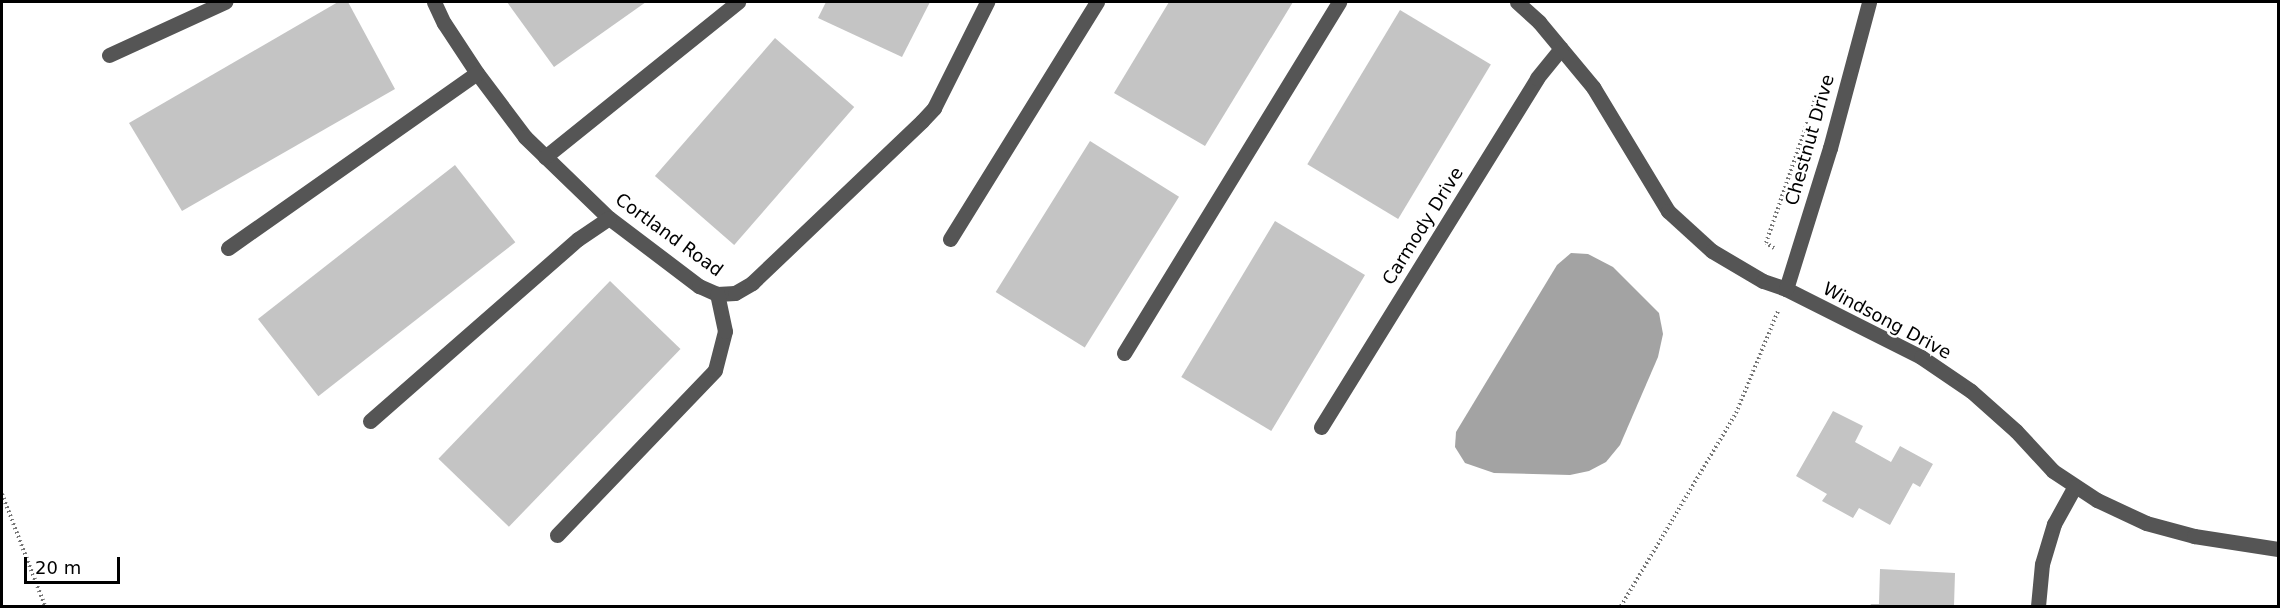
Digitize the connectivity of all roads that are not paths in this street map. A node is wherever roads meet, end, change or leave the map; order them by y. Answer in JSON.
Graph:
{"nodes":[{"id":1,"x":225,"y":2,"type":"edge"},
{"id":2,"x":434,"y":2,"type":"edge"},
{"id":3,"x":738,"y":2,"type":"edge"},
{"id":4,"x":987,"y":2,"type":"edge"},
{"id":5,"x":1097,"y":2,"type":"edge"},
{"id":6,"x":1339,"y":2,"type":"edge"},
{"id":7,"x":1517,"y":2,"type":"edge"},
{"id":8,"x":1869,"y":2,"type":"edge"},
{"id":9,"x":1561,"y":48,"type":"junction"},
{"id":10,"x":110,"y":55,"type":"dead end"},
{"id":11,"x":477,"y":73,"type":"junction"},
{"id":12,"x":545,"y":158,"type":"junction"},
{"id":13,"x":609,"y":218,"type":"junction"},
{"id":14,"x":950,"y":239,"type":"dead end"},
{"id":15,"x":228,"y":248,"type":"dead end"},
{"id":16,"x":1786,"y":289,"type":"junction"},
{"id":17,"x":717,"y":294,"type":"junction"},
{"id":18,"x":1124,"y":353,"type":"dead end"},
{"id":19,"x":370,"y":421,"type":"dead end"},
{"id":20,"x":1321,"y":427,"type":"dead end"},
{"id":21,"x":2075,"y":486,"type":"junction"},
{"id":22,"x":557,"y":535,"type":"dead end"},
{"id":23,"x":2278,"y":549,"type":"edge"},
{"id":24,"x":2038,"y":606,"type":"edge"}],
"edges":[{"from":1,"to":10,"type":"street"},
{"from":2,"to":11,"type":"street","name":"Cortland Road"},
{"from":3,"to":12,"type":"street"},
{"from":4,"to":17,"type":"street","name":"Cortland Road"},
{"from":5,"to":14,"type":"street"},
{"from":6,"to":18,"type":"street"},
{"from":7,"to":9,"type":"street"},
{"from":8,"to":16,"type":"street","name":"Chestnut Drive"},
{"from":9,"to":16,"type":"street"},
{"from":9,"to":20,"type":"street","name":"Carmody Drive"},
{"from":11,"to":12,"type":"street","name":"Cortland Road"},
{"from":11,"to":15,"type":"street"},
{"from":12,"to":13,"type":"street","name":"Cortland Road"},
{"from":13,"to":17,"type":"street","name":"Cortland Road"},
{"from":13,"to":19,"type":"street"},
{"from":16,"to":21,"type":"street","name":"Windsong Drive"},
{"from":17,"to":22,"type":"street"},
{"from":21,"to":23,"type":"street","name":"Windsong Drive"},
{"from":21,"to":24,"type":"street"}]}
